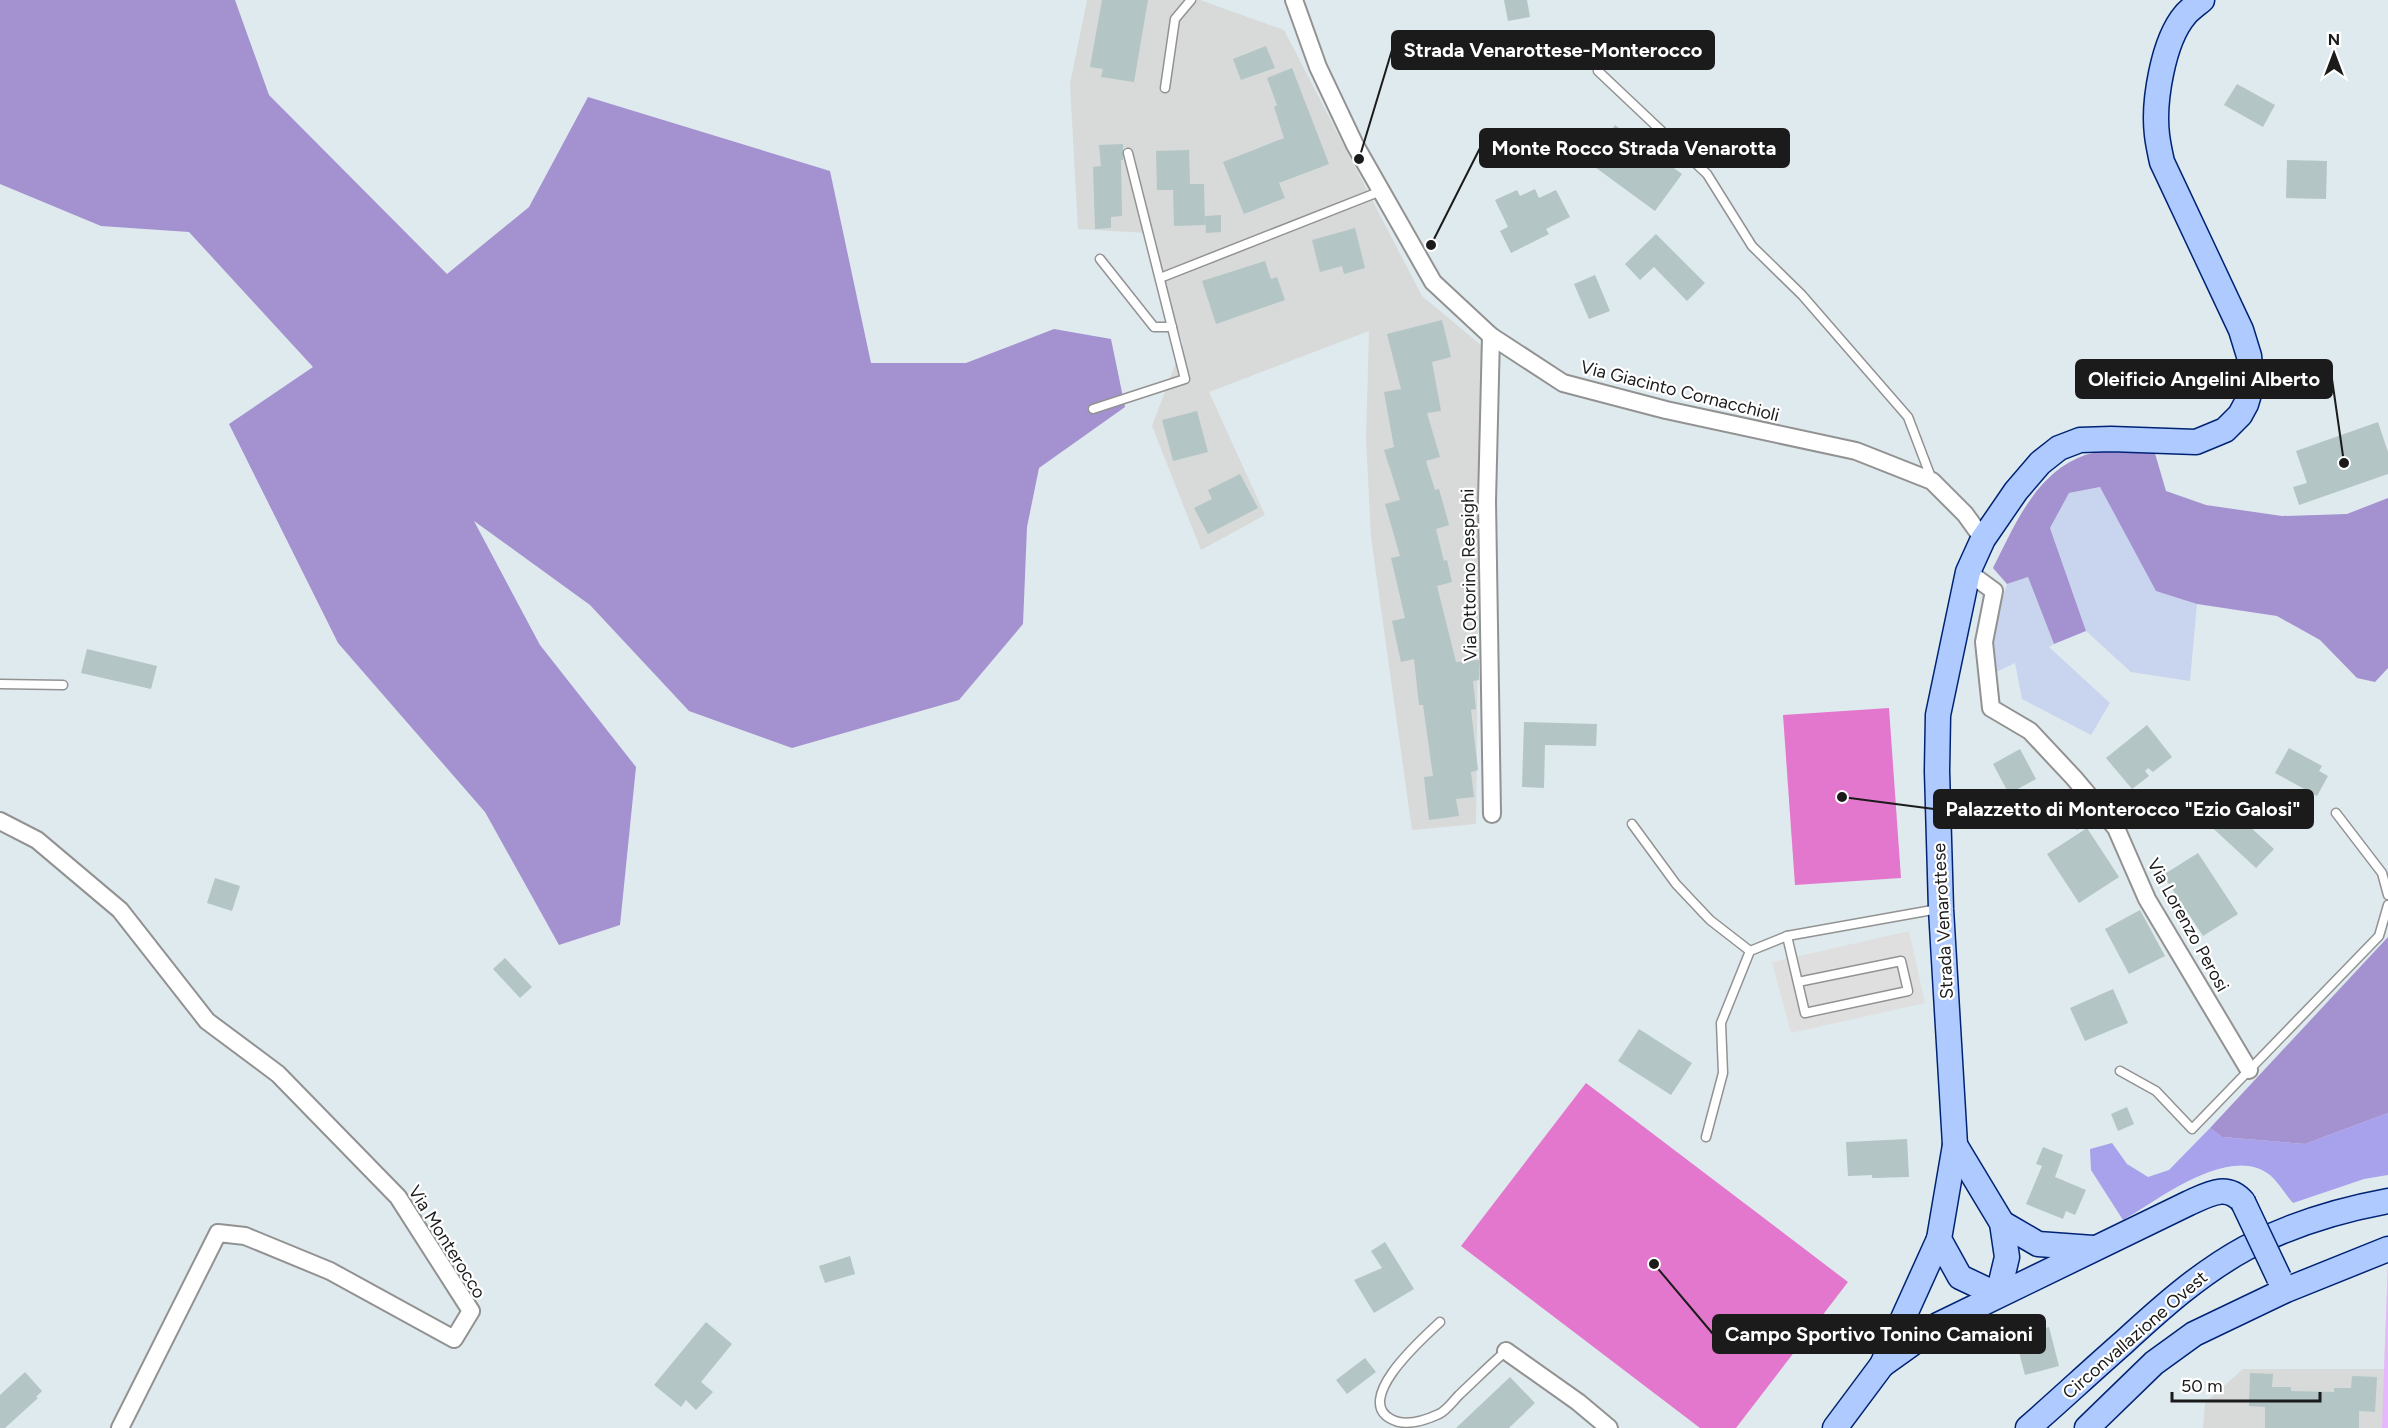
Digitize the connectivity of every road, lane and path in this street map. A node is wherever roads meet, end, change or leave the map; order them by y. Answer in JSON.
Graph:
{"nodes":[{"id":1,"x":1191,"y":0,"type":"edge"},
{"id":2,"x":1293,"y":0,"type":"edge"},
{"id":3,"x":2202,"y":0,"type":"edge"},
{"id":4,"x":1598,"y":71,"type":"dead end"},
{"id":5,"x":1165,"y":88,"type":"dead end"},
{"id":6,"x":1128,"y":153,"type":"dead end"},
{"id":7,"x":1381,"y":190,"type":"junction"},
{"id":8,"x":1100,"y":259,"type":"dead end"},
{"id":9,"x":1160,"y":278,"type":"junction"},
{"id":10,"x":1172,"y":327,"type":"junction"},
{"id":11,"x":1491,"y":336,"type":"junction"},
{"id":12,"x":1093,"y":410,"type":"dead end"},
{"id":13,"x":1932,"y":481,"type":"junction"},
{"id":14,"x":1988,"y":533,"type":"junction"},
{"id":15,"x":1968,"y":572,"type":"junction"},
{"id":16,"x":0,"y":684,"type":"edge"},
{"id":17,"x":63,"y":685,"type":"dead end"},
{"id":18,"x":2336,"y":813,"type":"dead end"},
{"id":19,"x":1491,"y":814,"type":"dead end"},
{"id":20,"x":0,"y":821,"type":"edge"},
{"id":21,"x":1632,"y":824,"type":"dead end"},
{"id":22,"x":2388,"y":895,"type":"edge"},
{"id":23,"x":2388,"y":905,"type":"edge"},
{"id":24,"x":1941,"y":909,"type":"junction"},
{"id":25,"x":1787,"y":936,"type":"junction"},
{"id":26,"x":1750,"y":951,"type":"junction"},
{"id":27,"x":1798,"y":982,"type":"junction"},
{"id":28,"x":2248,"y":1070,"type":"junction"},
{"id":29,"x":2120,"y":1071,"type":"dead end"},
{"id":30,"x":1706,"y":1137,"type":"dead end"},
{"id":31,"x":1955,"y":1144,"type":"junction"},
{"id":32,"x":2388,"y":1201,"type":"edge"},
{"id":33,"x":2002,"y":1223,"type":"junction"},
{"id":34,"x":1939,"y":1239,"type":"junction"},
{"id":35,"x":2095,"y":1249,"type":"junction"},
{"id":36,"x":2388,"y":1249,"type":"edge"},
{"id":37,"x":2282,"y":1284,"type":"junction"},
{"id":38,"x":1998,"y":1295,"type":"junction"},
{"id":39,"x":1440,"y":1322,"type":"dead end"},
{"id":40,"x":1506,"y":1351,"type":"joint"},
{"id":41,"x":1882,"y":1365,"type":"junction"},
{"id":42,"x":120,"y":1428,"type":"edge"},
{"id":43,"x":1609,"y":1428,"type":"edge"},
{"id":44,"x":1835,"y":1428,"type":"edge"},
{"id":45,"x":2028,"y":1428,"type":"edge"},
{"id":46,"x":2087,"y":1428,"type":"edge"}],
"edges":[{"from":1,"to":5,"type":"lane"},
{"from":2,"to":7,"type":"street","name":"Via Giacinto Cornacchioli"},
{"from":3,"to":14,"type":"main road","name":"Strada Venarottese"},
{"from":4,"to":13,"type":"lane"},
{"from":6,"to":9,"type":"lane"},
{"from":7,"to":9,"type":"lane"},
{"from":7,"to":11,"type":"street","name":"Via Giacinto Cornacchioli"},
{"from":8,"to":10,"type":"lane"},
{"from":9,"to":10,"type":"lane"},
{"from":10,"to":12,"type":"lane"},
{"from":11,"to":13,"type":"street","name":"Via Giacinto Cornacchioli"},
{"from":11,"to":19,"type":"street","name":"Via Ottorino Respighi"},
{"from":13,"to":14,"type":"street","name":"Via Giacinto Cornacchioli"},
{"from":14,"to":15,"type":"main road","name":"Strada Venarottese"},
{"from":15,"to":24,"type":"main road","name":"Strada Venarottese"},
{"from":15,"to":28,"type":"street","name":"Via Lorenzo Perosi"},
{"from":16,"to":17,"type":"lane"},
{"from":18,"to":22,"type":"lane"},
{"from":20,"to":42,"type":"street","name":"Via Monterocco"},
{"from":21,"to":26,"type":"lane"},
{"from":23,"to":28,"type":"lane"},
{"from":24,"to":25,"type":"lane"},
{"from":24,"to":31,"type":"main road","name":"Strada Venarottese"},
{"from":25,"to":26,"type":"lane"},
{"from":25,"to":27,"type":"lane"},
{"from":26,"to":30,"type":"lane"},
{"from":27,"to":27,"type":"lane"},
{"from":28,"to":29,"type":"lane"},
{"from":31,"to":33,"type":"main road","name":"Strada Venarottese"},
{"from":31,"to":34,"type":"main road","name":"Strada Venarottese"},
{"from":32,"to":45,"type":"main road","name":"Circonvallazione Ovest"},
{"from":33,"to":35,"type":"main road","name":"Strada Venarottese"},
{"from":33,"to":38,"type":"main road","name":"Strada Venarottese"},
{"from":34,"to":38,"type":"main road"},
{"from":34,"to":41,"type":"main road","name":"Strada Venarottese"},
{"from":35,"to":37,"type":"main road","name":"Strada Venarottese","bridge":true},
{"from":35,"to":38,"type":"main road","name":"Strada Venarottese"},
{"from":36,"to":37,"type":"main road"},
{"from":37,"to":46,"type":"main road"},
{"from":38,"to":41,"type":"main road","name":"Strada Venarottese"},
{"from":39,"to":40,"type":"lane"},
{"from":40,"to":43,"type":"street"},
{"from":41,"to":44,"type":"main road","name":"Strada Venarottese"}]}
